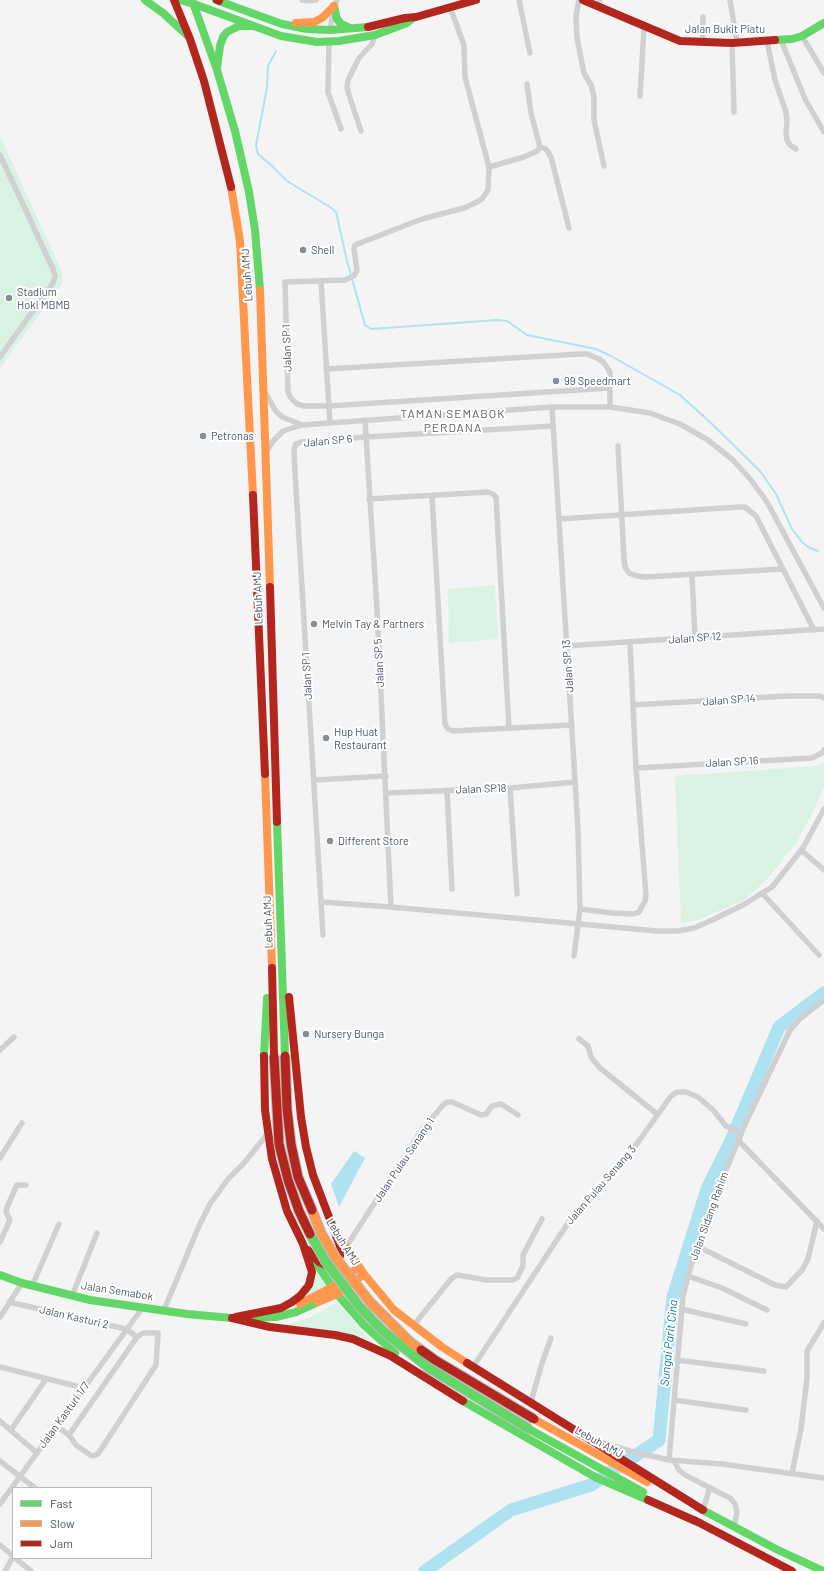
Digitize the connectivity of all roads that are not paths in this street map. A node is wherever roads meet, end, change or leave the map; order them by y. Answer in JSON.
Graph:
{"nodes":[{"id":1,"x":146,"y":0,"type":"edge"},
{"id":2,"x":174,"y":0,"type":"edge"},
{"id":3,"x":180,"y":0,"type":"edge"},
{"id":4,"x":217,"y":0,"type":"edge"},
{"id":5,"x":302,"y":0,"type":"edge"},
{"id":6,"x":316,"y":0,"type":"edge"},
{"id":7,"x":476,"y":0,"type":"edge"},
{"id":8,"x":519,"y":0,"type":"edge"},
{"id":9,"x":579,"y":0,"type":"edge"},
{"id":10,"x":583,"y":0,"type":"edge"},
{"id":11,"x":730,"y":0,"type":"edge"},
{"id":12,"x":193,"y":2,"type":"edge"},
{"id":13,"x":336,"y":3,"type":"edge"},
{"id":14,"x":599,"y":3,"type":"edge"},
{"id":15,"x":450,"y":7,"type":"junction"},
{"id":16,"x":416,"y":17,"type":"junction"},
{"id":17,"x":703,"y":17,"type":"dead end"},
{"id":18,"x":824,"y":23,"type":"edge"},
{"id":19,"x":282,"y":24,"type":"junction"},
{"id":20,"x":253,"y":26,"type":"junction"},
{"id":21,"x":644,"y":28,"type":"junction"},
{"id":22,"x":352,"y":29,"type":"junction"},
{"id":23,"x":330,"y":30,"type":"junction"},
{"id":24,"x":374,"y":35,"type":"junction"},
{"id":25,"x":802,"y":36,"type":"junction"},
{"id":26,"x":190,"y":39,"type":"junction"},
{"id":27,"x":357,"y":39,"type":"junction"},
{"id":28,"x":298,"y":40,"type":"junction"},
{"id":29,"x":781,"y":40,"type":"junction"},
{"id":30,"x":766,"y":41,"type":"junction"},
{"id":31,"x":329,"y":42,"type":"junction"},
{"id":32,"x":734,"y":42,"type":"junction"},
{"id":33,"x":703,"y":43,"type":"junction"},
{"id":34,"x":530,"y":53,"type":"dead end"},
{"id":35,"x":217,"y":70,"type":"junction"},
{"id":36,"x":824,"y":73,"type":"edge"},
{"id":37,"x":527,"y":84,"type":"dead end"},
{"id":38,"x":640,"y":96,"type":"dead end"},
{"id":39,"x":734,"y":112,"type":"dead end"},
{"id":40,"x":341,"y":129,"type":"dead end"},
{"id":41,"x":361,"y":131,"type":"dead end"},
{"id":42,"x":824,"y":132,"type":"edge"},
{"id":43,"x":540,"y":147,"type":"junction"},
{"id":44,"x":796,"y":149,"type":"dead end"},
{"id":45,"x":0,"y":155,"type":"edge"},
{"id":46,"x":604,"y":166,"type":"dead end"},
{"id":47,"x":489,"y":167,"type":"junction"},
{"id":48,"x":568,"y":228,"type":"dead end"},
{"id":49,"x":321,"y":281,"type":"junction"},
{"id":50,"x":0,"y":357,"type":"edge"},
{"id":51,"x":326,"y":369,"type":"junction"},
{"id":52,"x":610,"y":388,"type":"junction"},
{"id":53,"x":264,"y":390,"type":"junction"},
{"id":54,"x":329,"y":406,"type":"junction"},
{"id":55,"x":552,"y":407,"type":"junction"},
{"id":56,"x":610,"y":407,"type":"junction"},
{"id":57,"x":365,"y":420,"type":"junction"},
{"id":58,"x":330,"y":423,"type":"junction"},
{"id":59,"x":302,"y":425,"type":"junction"},
{"id":60,"x":553,"y":426,"type":"junction"},
{"id":61,"x":366,"y":437,"type":"junction"},
{"id":62,"x":618,"y":446,"type":"dead end"},
{"id":63,"x":294,"y":450,"type":"joint"},
{"id":64,"x":266,"y":452,"type":"junction"},
{"id":65,"x":432,"y":496,"type":"junction"},
{"id":66,"x":369,"y":499,"type":"junction"},
{"id":67,"x":622,"y":515,"type":"junction"},
{"id":68,"x":558,"y":519,"type":"junction"},
{"id":69,"x":782,"y":569,"type":"junction"},
{"id":70,"x":692,"y":575,"type":"junction"},
{"id":71,"x":824,"y":608,"type":"edge"},
{"id":72,"x":824,"y":629,"type":"edge"},
{"id":73,"x":814,"y":630,"type":"junction"},
{"id":74,"x":695,"y":638,"type":"junction"},
{"id":75,"x":630,"y":643,"type":"junction"},
{"id":76,"x":566,"y":646,"type":"junction"},
{"id":77,"x":824,"y":698,"type":"edge"},
{"id":78,"x":633,"y":705,"type":"junction"},
{"id":79,"x":572,"y":725,"type":"junction"},
{"id":80,"x":509,"y":728,"type":"junction"},
{"id":81,"x":824,"y":750,"type":"edge"},
{"id":82,"x":636,"y":768,"type":"junction"},
{"id":83,"x":386,"y":776,"type":"junction"},
{"id":84,"x":314,"y":780,"type":"junction"},
{"id":85,"x":575,"y":782,"type":"junction"},
{"id":86,"x":510,"y":788,"type":"junction"},
{"id":87,"x":446,"y":790,"type":"junction"},
{"id":88,"x":386,"y":793,"type":"junction"},
{"id":89,"x":824,"y":809,"type":"edge"},
{"id":90,"x":801,"y":850,"type":"junction"},
{"id":91,"x":824,"y":870,"type":"edge"},
{"id":92,"x":452,"y":889,"type":"dead end"},
{"id":93,"x":762,"y":893,"type":"junction"},
{"id":94,"x":517,"y":894,"type":"dead end"},
{"id":95,"x":321,"y":902,"type":"junction"},
{"id":96,"x":391,"y":907,"type":"junction"},
{"id":97,"x":580,"y":909,"type":"junction"},
{"id":98,"x":579,"y":924,"type":"junction"},
{"id":99,"x":271,"y":926,"type":"junction"},
{"id":100,"x":280,"y":927,"type":"junction"},
{"id":101,"x":323,"y":935,"type":"dead end"},
{"id":102,"x":819,"y":955,"type":"dead end"},
{"id":103,"x":574,"y":956,"type":"dead end"},
{"id":104,"x":824,"y":1000,"type":"edge"},
{"id":105,"x":14,"y":1037,"type":"dead end"},
{"id":106,"x":579,"y":1039,"type":"dead end"},
{"id":107,"x":0,"y":1050,"type":"edge"},
{"id":108,"x":657,"y":1114,"type":"junction"},
{"id":109,"x":518,"y":1115,"type":"dead end"},
{"id":110,"x":22,"y":1123,"type":"dead end"},
{"id":111,"x":268,"y":1132,"type":"junction"},
{"id":112,"x":739,"y":1132,"type":"junction"},
{"id":113,"x":738,"y":1140,"type":"junction"},
{"id":114,"x":0,"y":1158,"type":"edge"},
{"id":115,"x":26,"y":1185,"type":"dead end"},
{"id":116,"x":542,"y":1219,"type":"dead end"},
{"id":117,"x":817,"y":1221,"type":"junction"},
{"id":118,"x":60,"y":1224,"type":"dead end"},
{"id":119,"x":333,"y":1227,"type":"junction"},
{"id":120,"x":824,"y":1229,"type":"edge"},
{"id":121,"x":97,"y":1233,"type":"dead end"},
{"id":122,"x":0,"y":1242,"type":"edge"},
{"id":123,"x":303,"y":1244,"type":"junction"},
{"id":124,"x":697,"y":1246,"type":"junction"},
{"id":125,"x":346,"y":1248,"type":"junction"},
{"id":126,"x":362,"y":1271,"type":"junction"},
{"id":127,"x":0,"y":1275,"type":"edge"},
{"id":128,"x":688,"y":1276,"type":"junction"},
{"id":129,"x":22,"y":1283,"type":"junction"},
{"id":130,"x":32,"y":1286,"type":"junction"},
{"id":131,"x":335,"y":1290,"type":"junction"},
{"id":132,"x":72,"y":1296,"type":"junction"},
{"id":133,"x":11,"y":1299,"type":"junction"},
{"id":134,"x":143,"y":1307,"type":"junction"},
{"id":135,"x":681,"y":1309,"type":"junction"},
{"id":136,"x":164,"y":1310,"type":"junction"},
{"id":137,"x":394,"y":1310,"type":"junction"},
{"id":138,"x":767,"y":1310,"type":"dead end"},
{"id":139,"x":0,"y":1317,"type":"edge"},
{"id":140,"x":232,"y":1318,"type":"junction"},
{"id":141,"x":824,"y":1323,"type":"edge"},
{"id":142,"x":746,"y":1324,"type":"dead end"},
{"id":143,"x":364,"y":1325,"type":"junction"},
{"id":144,"x":128,"y":1326,"type":"junction"},
{"id":145,"x":413,"y":1326,"type":"junction"},
{"id":146,"x":137,"y":1337,"type":"junction"},
{"id":147,"x":551,"y":1338,"type":"dead end"},
{"id":148,"x":677,"y":1360,"type":"junction"},
{"id":149,"x":0,"y":1367,"type":"edge"},
{"id":150,"x":472,"y":1367,"type":"junction"},
{"id":151,"x":764,"y":1371,"type":"dead end"},
{"id":152,"x":424,"y":1375,"type":"junction"},
{"id":153,"x":46,"y":1379,"type":"junction"},
{"id":154,"x":84,"y":1388,"type":"junction"},
{"id":155,"x":674,"y":1400,"type":"junction"},
{"id":156,"x":531,"y":1402,"type":"junction"},
{"id":157,"x":746,"y":1410,"type":"dead end"},
{"id":158,"x":0,"y":1421,"type":"edge"},
{"id":159,"x":56,"y":1426,"type":"junction"},
{"id":160,"x":11,"y":1430,"type":"junction"},
{"id":161,"x":69,"y":1435,"type":"junction"},
{"id":162,"x":588,"y":1438,"type":"junction"},
{"id":163,"x":37,"y":1453,"type":"junction"},
{"id":164,"x":0,"y":1461,"type":"edge"},
{"id":165,"x":672,"y":1461,"type":"junction"},
{"id":166,"x":628,"y":1468,"type":"junction"},
{"id":167,"x":792,"y":1473,"type":"junction"},
{"id":168,"x":20,"y":1476,"type":"junction"},
{"id":169,"x":824,"y":1478,"type":"edge"},
{"id":170,"x":12,"y":1487,"type":"edge"},
{"id":171,"x":12,"y":1487,"type":"edge"},
{"id":172,"x":34,"y":1487,"type":"edge"},
{"id":173,"x":710,"y":1487,"type":"junction"},
{"id":174,"x":0,"y":1504,"type":"edge"},
{"id":175,"x":703,"y":1510,"type":"junction"},
{"id":176,"x":700,"y":1524,"type":"junction"},
{"id":177,"x":734,"y":1528,"type":"junction"},
{"id":178,"x":0,"y":1545,"type":"edge"},
{"id":179,"x":12,"y":1555,"type":"edge"},
{"id":180,"x":13,"y":1559,"type":"edge"},
{"id":181,"x":16,"y":1559,"type":"edge"},
{"id":182,"x":5,"y":1571,"type":"edge"},
{"id":183,"x":31,"y":1571,"type":"edge"},
{"id":184,"x":792,"y":1571,"type":"edge"},
{"id":185,"x":824,"y":1571,"type":"edge"}],
"edges":[{"from":1,"to":26,"type":"main road"},
{"from":2,"to":26,"type":"main road","name":"Lebuh AMJ"},
{"from":3,"to":12,"type":"main road"},
{"from":4,"to":19,"type":"main road"},
{"from":5,"to":6,"type":"street"},
{"from":7,"to":15,"type":"main road"},
{"from":8,"to":34,"type":"street"},
{"from":9,"to":46,"type":"street"},
{"from":10,"to":14,"type":"main road","name":"Jalan Bukit Piatu"},
{"from":11,"to":32,"type":"street"},
{"from":12,"to":20,"type":"main road"},
{"from":12,"to":35,"type":"main road","name":"Lebuh AMJ"},
{"from":13,"to":19,"type":"main road"},
{"from":13,"to":22,"type":"main road"},
{"from":13,"to":23,"type":"street"},
{"from":14,"to":21,"type":"main road","name":"Jalan Bukit Piatu"},
{"from":15,"to":16,"type":"main road"},
{"from":15,"to":47,"type":"street"},
{"from":16,"to":22,"type":"main road"},
{"from":16,"to":24,"type":"main road"},
{"from":17,"to":33,"type":"street"},
{"from":18,"to":25,"type":"main road","name":"Jalan Bukit Piatu"},
{"from":19,"to":23,"type":"main road"},
{"from":20,"to":28,"type":"main road"},
{"from":20,"to":35,"type":"main road"},
{"from":21,"to":33,"type":"main road","name":"Jalan Bukit Piatu"},
{"from":21,"to":38,"type":"street"},
{"from":22,"to":23,"type":"main road"},
{"from":23,"to":27,"type":"main road"},
{"from":23,"to":28,"type":"main road"},
{"from":24,"to":27,"type":"main road"},
{"from":24,"to":41,"type":"street"},
{"from":25,"to":29,"type":"main road","name":"Jalan Bukit Piatu"},
{"from":25,"to":36,"type":"street"},
{"from":26,"to":99,"type":"main road","name":"Lebuh AMJ"},
{"from":27,"to":31,"type":"main road"},
{"from":28,"to":31,"type":"main road"},
{"from":29,"to":30,"type":"main road","name":"Jalan Bukit Piatu"},
{"from":29,"to":42,"type":"street"},
{"from":30,"to":32,"type":"main road","name":"Jalan Bukit Piatu"},
{"from":30,"to":44,"type":"street"},
{"from":31,"to":40,"type":"street"},
{"from":32,"to":33,"type":"main road","name":"Jalan Bukit Piatu"},
{"from":32,"to":39,"type":"street"},
{"from":35,"to":53,"type":"main road","name":"Lebuh AMJ"},
{"from":37,"to":43,"type":"street"},
{"from":43,"to":47,"type":"street"},
{"from":43,"to":48,"type":"street"},
{"from":45,"to":50,"type":"street"},
{"from":47,"to":49,"type":"street"},
{"from":49,"to":51,"type":"street"},
{"from":49,"to":54,"type":"street","name":"Jalan SP 1"},
{"from":51,"to":52,"type":"street"},
{"from":51,"to":54,"type":"street"},
{"from":52,"to":54,"type":"street","name":"Jalan SP 1"},
{"from":52,"to":56,"type":"street"},
{"from":53,"to":59,"type":"street"},
{"from":53,"to":64,"type":"main road","name":"Lebuh AMJ"},
{"from":54,"to":58,"type":"street"},
{"from":55,"to":56,"type":"street"},
{"from":55,"to":57,"type":"street"},
{"from":55,"to":60,"type":"street","name":"Jalan SP 13"},
{"from":56,"to":71,"type":"street"},
{"from":57,"to":58,"type":"street"},
{"from":57,"to":61,"type":"street","name":"Jalan SP 5"},
{"from":58,"to":59,"type":"street"},
{"from":59,"to":64,"type":"street"},
{"from":60,"to":61,"type":"street","name":"Jalan SP 6"},
{"from":60,"to":68,"type":"street","name":"Jalan SP 13"},
{"from":61,"to":63,"type":"street","name":"Jalan SP 6"},
{"from":61,"to":66,"type":"street","name":"Jalan SP 5"},
{"from":62,"to":67,"type":"street"},
{"from":63,"to":84,"type":"street","name":"Jalan SP 1"},
{"from":64,"to":100,"type":"main road","name":"Lebuh AMJ"},
{"from":65,"to":66,"type":"street"},
{"from":65,"to":80,"type":"street"},
{"from":65,"to":80,"type":"street"},
{"from":66,"to":83,"type":"street","name":"Jalan SP 5"},
{"from":67,"to":68,"type":"street"},
{"from":67,"to":69,"type":"street"},
{"from":67,"to":70,"type":"street"},
{"from":68,"to":76,"type":"street","name":"Jalan SP 13"},
{"from":69,"to":70,"type":"street"},
{"from":69,"to":73,"type":"street"},
{"from":70,"to":74,"type":"street"},
{"from":72,"to":73,"type":"street","name":"Jalan SP 12"},
{"from":73,"to":74,"type":"street","name":"Jalan SP 12"},
{"from":74,"to":75,"type":"street","name":"Jalan SP 12"},
{"from":75,"to":76,"type":"street","name":"Jalan SP 12"},
{"from":75,"to":78,"type":"street"},
{"from":76,"to":79,"type":"street","name":"Jalan SP 13"},
{"from":77,"to":78,"type":"street","name":"Jalan SP 14"},
{"from":78,"to":82,"type":"street"},
{"from":79,"to":80,"type":"street"},
{"from":79,"to":85,"type":"street","name":"Jalan SP 13"},
{"from":81,"to":82,"type":"street","name":"Jalan SP 16"},
{"from":82,"to":97,"type":"street"},
{"from":83,"to":84,"type":"street"},
{"from":83,"to":88,"type":"street","name":"Jalan SP 5"},
{"from":84,"to":95,"type":"street","name":"Jalan SP 1"},
{"from":85,"to":86,"type":"street","name":"Jalan SP18"},
{"from":85,"to":97,"type":"street","name":"Jalan SP 13"},
{"from":86,"to":87,"type":"street","name":"Jalan SP18"},
{"from":86,"to":94,"type":"street"},
{"from":87,"to":88,"type":"street","name":"Jalan SP18"},
{"from":87,"to":92,"type":"street"},
{"from":88,"to":96,"type":"street","name":"Jalan SP 5"},
{"from":89,"to":90,"type":"street"},
{"from":90,"to":91,"type":"street"},
{"from":90,"to":93,"type":"street"},
{"from":93,"to":98,"type":"street"},
{"from":93,"to":102,"type":"street"},
{"from":95,"to":96,"type":"street"},
{"from":95,"to":101,"type":"street","name":"Jalan SP 1"},
{"from":96,"to":98,"type":"street"},
{"from":97,"to":98,"type":"street","name":"Jalan SP 13"},
{"from":98,"to":103,"type":"street","name":"Jalan SP 13"},
{"from":99,"to":111,"type":"main road"},
{"from":99,"to":176,"type":"main road","name":"Lebuh AMJ","bridge":true},
{"from":100,"to":119,"type":"main road"},
{"from":100,"to":166,"type":"main road","name":"Lebuh AMJ","bridge":true},
{"from":104,"to":112,"type":"street","name":"Jalan Sidang Rahim"},
{"from":105,"to":107,"type":"street"},
{"from":106,"to":108,"type":"street"},
{"from":108,"to":112,"type":"street","name":"Jalan Pulau Senang 3"},
{"from":108,"to":150,"type":"street","name":"Jalan Pulau Senang 3"},
{"from":109,"to":125,"type":"street","name":"Jalan Pulau Senang 1"},
{"from":110,"to":114,"type":"street"},
{"from":111,"to":123,"type":"main road"},
{"from":111,"to":136,"type":"street"},
{"from":112,"to":113,"type":"street","name":"Jalan Sidang Rahim"},
{"from":113,"to":117,"type":"street"},
{"from":113,"to":124,"type":"street","name":"Jalan Sidang Rahim"},
{"from":115,"to":122,"type":"street"},
{"from":116,"to":145,"type":"street"},
{"from":117,"to":120,"type":"street"},
{"from":117,"to":124,"type":"street"},
{"from":118,"to":130,"type":"street"},
{"from":119,"to":123,"type":"main road"},
{"from":119,"to":125,"type":"main road"},
{"from":121,"to":132,"type":"street"},
{"from":123,"to":131,"type":"main road"},
{"from":123,"to":140,"type":"main road"},
{"from":124,"to":128,"type":"street","name":"Jalan Sidang Rahim"},
{"from":125,"to":126,"type":"main road"},
{"from":126,"to":131,"type":"main road","name":"Jalan Semabok"},
{"from":126,"to":137,"type":"main road"},
{"from":127,"to":129,"type":"main road","name":"Jalan Semabok"},
{"from":128,"to":135,"type":"street","name":"Jalan Sidang Rahim"},
{"from":128,"to":138,"type":"street"},
{"from":129,"to":130,"type":"main road","name":"Jalan Semabok"},
{"from":129,"to":133,"type":"street"},
{"from":130,"to":132,"type":"main road","name":"Jalan Semabok"},
{"from":131,"to":140,"type":"main road","name":"Jalan Semabok"},
{"from":131,"to":143,"type":"main road"},
{"from":132,"to":134,"type":"main road","name":"Jalan Semabok"},
{"from":133,"to":139,"type":"street"},
{"from":133,"to":144,"type":"street","name":"Jalan Kasturi 2"},
{"from":134,"to":136,"type":"main road","name":"Jalan Semabok"},
{"from":134,"to":144,"type":"street","name":"Jalan Kasturi 1/7"},
{"from":135,"to":142,"type":"street"},
{"from":135,"to":148,"type":"street","name":"Jalan Sidang Rahim"},
{"from":136,"to":140,"type":"main road","name":"Jalan Semabok"},
{"from":137,"to":143,"type":"main road"},
{"from":137,"to":145,"type":"main road"},
{"from":140,"to":152,"type":"main road"},
{"from":141,"to":167,"type":"street"},
{"from":143,"to":152,"type":"main road"},
{"from":144,"to":146,"type":"street","name":"Jalan Kasturi 2"},
{"from":144,"to":154,"type":"street","name":"Jalan Kasturi 1/7"},
{"from":145,"to":150,"type":"main road"},
{"from":146,"to":161,"type":"street","name":"Jalan Kasturi 1/7"},
{"from":146,"to":161,"type":"street"},
{"from":147,"to":156,"type":"street"},
{"from":148,"to":151,"type":"street"},
{"from":148,"to":155,"type":"street","name":"Jalan Sidang Rahim"},
{"from":149,"to":153,"type":"street"},
{"from":150,"to":156,"type":"main road"},
{"from":152,"to":176,"type":"main road"},
{"from":153,"to":154,"type":"street"},
{"from":153,"to":160,"type":"street"},
{"from":154,"to":159,"type":"street","name":"Jalan Kasturi 1/7"},
{"from":155,"to":157,"type":"street"},
{"from":155,"to":165,"type":"street","name":"Jalan Sidang Rahim"},
{"from":156,"to":162,"type":"main road"},
{"from":158,"to":160,"type":"street"},
{"from":159,"to":161,"type":"street"},
{"from":159,"to":163,"type":"street","name":"Jalan Kasturi 1/7"},
{"from":160,"to":163,"type":"street"},
{"from":162,"to":165,"type":"street"},
{"from":162,"to":166,"type":"main road"},
{"from":163,"to":168,"type":"street","name":"Jalan Kasturi 1/7"},
{"from":164,"to":168,"type":"street"},
{"from":165,"to":167,"type":"street"},
{"from":165,"to":173,"type":"street"},
{"from":166,"to":175,"type":"main road"},
{"from":167,"to":169,"type":"street"},
{"from":168,"to":170,"type":"street","name":"Jalan Kasturi 1/7"},
{"from":168,"to":172,"type":"street"},
{"from":171,"to":174,"type":"street","name":"Jalan Kasturi 1/7"},
{"from":173,"to":175,"type":"street"},
{"from":173,"to":177,"type":"street"},
{"from":175,"to":177,"type":"main road"},
{"from":176,"to":184,"type":"main road","name":"Lebuh AMJ"},
{"from":177,"to":185,"type":"main road"},
{"from":178,"to":179,"type":"street"},
{"from":180,"to":182,"type":"street"},
{"from":181,"to":183,"type":"street"}]}
